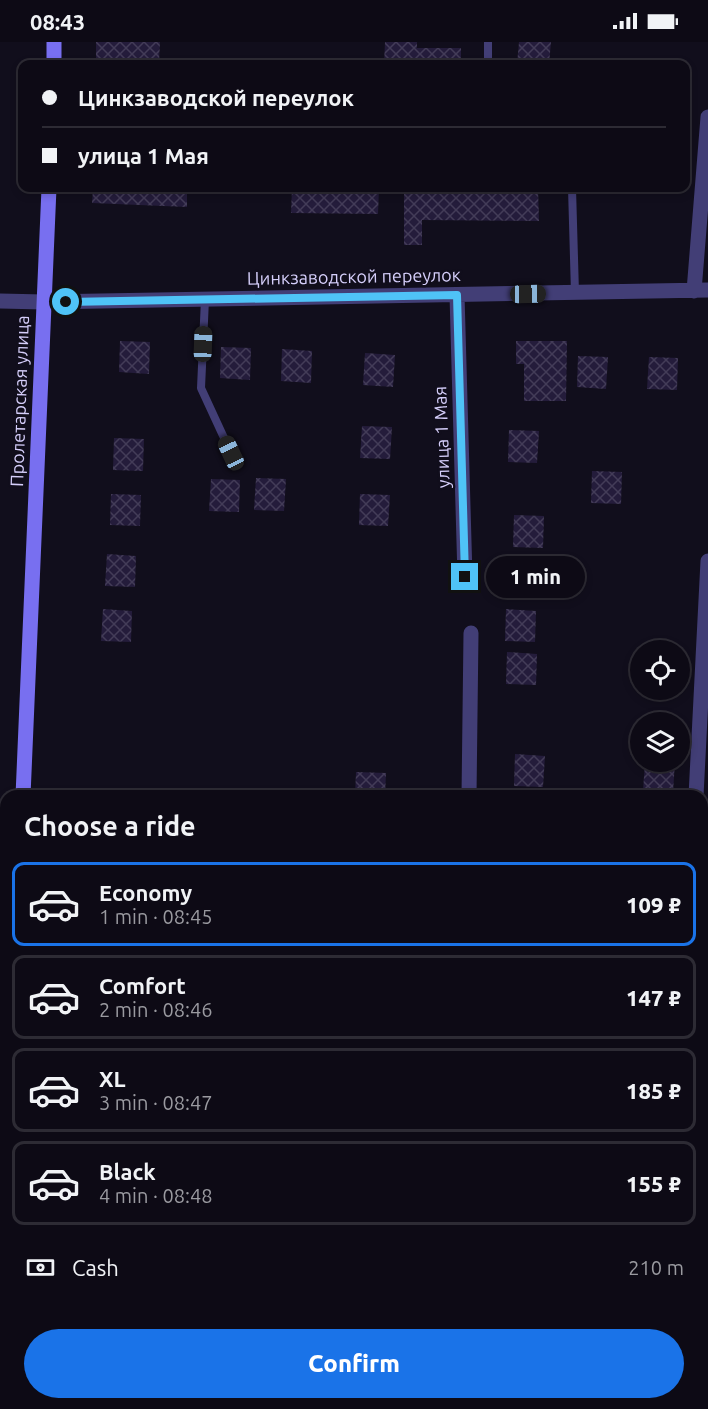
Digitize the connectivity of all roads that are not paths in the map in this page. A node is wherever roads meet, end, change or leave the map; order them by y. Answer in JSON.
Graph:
{"nodes":[{"id":1,"x":54,"y":42,"type":"edge"},
{"id":2,"x":488,"y":42,"type":"edge"},
{"id":3,"x":54,"y":60,"type":"edge"},
{"id":4,"x":488,"y":60,"type":"edge"},
{"id":5,"x":708,"y":117,"type":"edge"},
{"id":6,"x":49,"y":192,"type":"edge"},
{"id":7,"x":572,"y":192,"type":"edge"},
{"id":8,"x":701,"y":290,"type":"edge"},
{"id":9,"x":575,"y":293,"type":"junction"},
{"id":10,"x":457,"y":295,"type":"junction"},
{"id":11,"x":205,"y":299,"type":"junction"},
{"id":12,"x":0,"y":300,"type":"edge"},
{"id":13,"x":44,"y":302,"type":"junction"},
{"id":14,"x":231,"y":453,"type":"dead end"},
{"id":15,"x":708,"y":561,"type":"edge"},
{"id":16,"x":465,"y":577,"type":"dead end"},
{"id":17,"x":471,"y":633,"type":"dead end"},
{"id":18,"x":24,"y":790,"type":"edge"},
{"id":19,"x":469,"y":790,"type":"edge"},
{"id":20,"x":696,"y":790,"type":"edge"}],
"edges":[{"from":1,"to":3,"type":"main road"},
{"from":2,"to":4,"type":"lane"},
{"from":5,"to":8,"type":"street"},
{"from":6,"to":13,"type":"main road","name":"Пролетарская улица"},
{"from":7,"to":9,"type":"lane"},
{"from":8,"to":9,"type":"street","name":"Цинкзаводской переулок"},
{"from":9,"to":10,"type":"street","name":"Цинкзаводской переулок"},
{"from":10,"to":11,"type":"street","name":"Цинкзаводской переулок"},
{"from":10,"to":16,"type":"street","name":"улица 1 Мая"},
{"from":11,"to":13,"type":"street","name":"Цинкзаводской переулок"},
{"from":11,"to":14,"type":"lane"},
{"from":12,"to":13,"type":"street","name":"Цинкзаводской переулок"},
{"from":13,"to":18,"type":"main road","name":"Пролетарская улица"},
{"from":15,"to":20,"type":"street"},
{"from":17,"to":19,"type":"street"}]}
